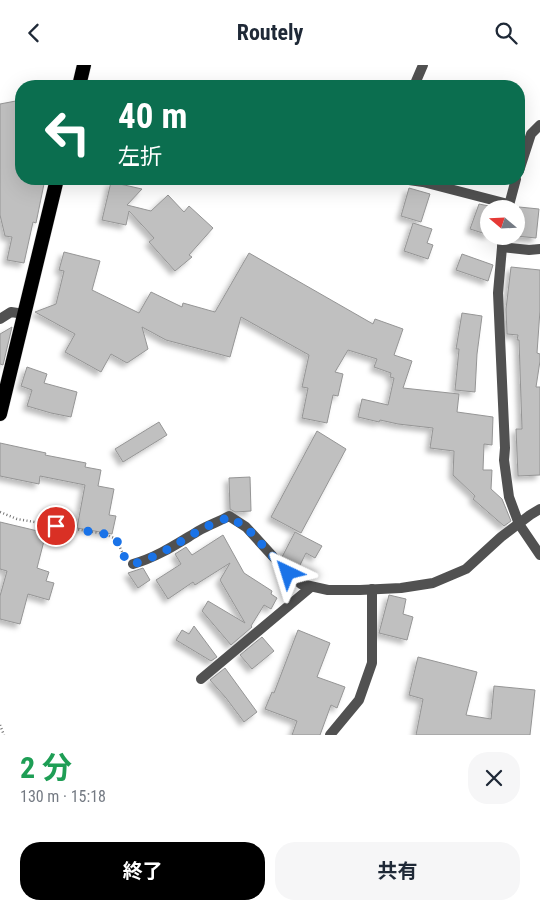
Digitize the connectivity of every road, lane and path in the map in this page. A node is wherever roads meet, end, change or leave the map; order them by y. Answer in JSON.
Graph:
{"nodes":[{"id":1,"x":84,"y":65,"type":"edge"},
{"id":2,"x":423,"y":65,"type":"edge"},
{"id":3,"x":80,"y":80,"type":"edge"},
{"id":4,"x":417,"y":80,"type":"edge"},
{"id":5,"x":540,"y":125,"type":"edge"},
{"id":6,"x":525,"y":152,"type":"edge"},
{"id":7,"x":56,"y":185,"type":"edge"},
{"id":8,"x":434,"y":185,"type":"edge"},
{"id":9,"x":514,"y":185,"type":"edge"},
{"id":10,"x":487,"y":200,"type":"edge"},
{"id":11,"x":510,"y":200,"type":"edge"},
{"id":12,"x":503,"y":245,"type":"edge"},
{"id":13,"x":515,"y":245,"type":"edge"},
{"id":14,"x":540,"y":249,"type":"edge"},
{"id":15,"x":24,"y":314,"type":"junction"},
{"id":16,"x":0,"y":319,"type":"edge"},
{"id":17,"x":0,"y":414,"type":"edge"},
{"id":18,"x":540,"y":509,"type":"edge"},
{"id":19,"x":0,"y":512,"type":"edge"},
{"id":20,"x":519,"y":524,"type":"junction"},
{"id":21,"x":540,"y":555,"type":"edge"},
{"id":22,"x":133,"y":564,"type":"joint"},
{"id":23,"x":311,"y":587,"type":"junction"},
{"id":24,"x":372,"y":589,"type":"junction"},
{"id":25,"x":201,"y":679,"type":"dead end"},
{"id":26,"x":0,"y":725,"type":"edge"},
{"id":27,"x":4,"y":735,"type":"edge"},
{"id":28,"x":330,"y":735,"type":"edge"}],
"edges":[{"from":1,"to":3,"type":"highway"},
{"from":2,"to":4,"type":"street"},
{"from":5,"to":6,"type":"street"},
{"from":7,"to":15,"type":"highway"},
{"from":8,"to":10,"type":"street"},
{"from":9,"to":11,"type":"street"},
{"from":12,"to":20,"type":"street"},
{"from":13,"to":14,"type":"street"},
{"from":15,"to":16,"type":"street"},
{"from":15,"to":17,"type":"highway"},
{"from":18,"to":20,"type":"street"},
{"from":19,"to":22,"type":"path"},
{"from":20,"to":21,"type":"street"},
{"from":20,"to":24,"type":"street"},
{"from":22,"to":23,"type":"street"},
{"from":23,"to":24,"type":"street"},
{"from":23,"to":25,"type":"street"},
{"from":24,"to":28,"type":"street"},
{"from":26,"to":27,"type":"path"}]}
